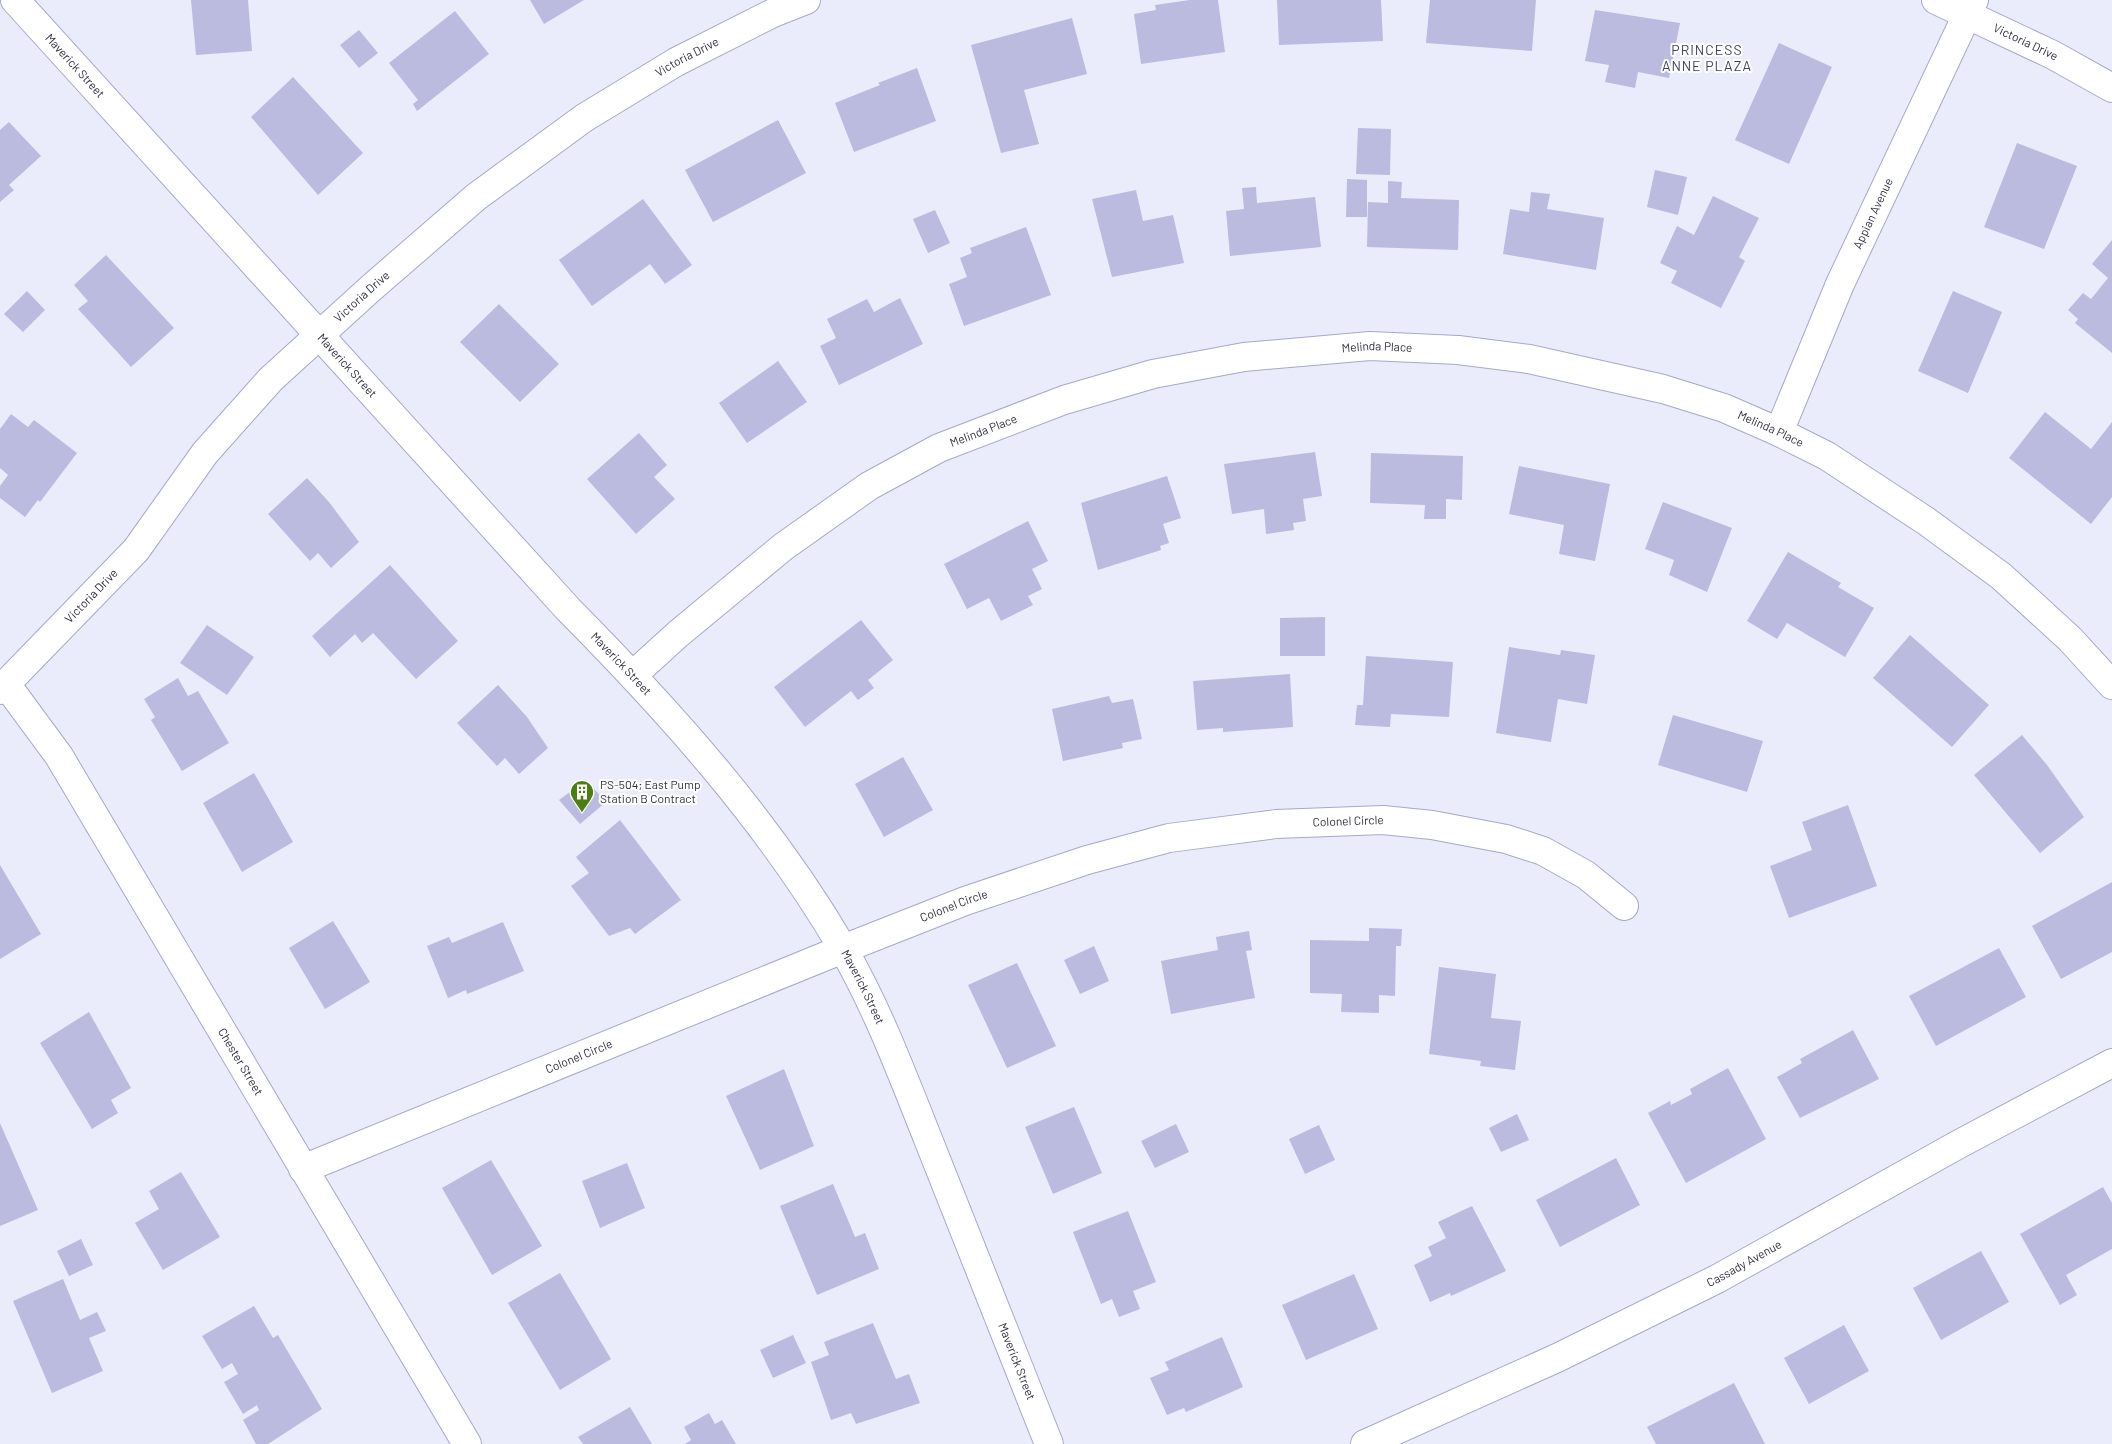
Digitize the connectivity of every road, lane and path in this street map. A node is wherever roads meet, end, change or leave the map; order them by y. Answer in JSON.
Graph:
{"nodes":[{"id":1,"x":16,"y":0,"type":"edge"},
{"id":2,"x":806,"y":0,"type":"edge"},
{"id":3,"x":1936,"y":0,"type":"edge"},
{"id":4,"x":1971,"y":7,"type":"edge"},
{"id":5,"x":2112,"y":88,"type":"edge"},
{"id":6,"x":320,"y":335,"type":"junction"},
{"id":7,"x":1779,"y":432,"type":"junction"},
{"id":8,"x":634,"y":675,"type":"junction"},
{"id":9,"x":2112,"y":685,"type":"edge"},
{"id":10,"x":3,"y":687,"type":"edge"},
{"id":11,"x":1624,"y":906,"type":"dead end"},
{"id":12,"x":843,"y":949,"type":"junction"},
{"id":13,"x":2112,"y":1063,"type":"edge"},
{"id":14,"x":303,"y":1169,"type":"junction"},
{"id":15,"x":467,"y":1444,"type":"edge"},
{"id":16,"x":1049,"y":1444,"type":"edge"},
{"id":17,"x":1365,"y":1444,"type":"edge"}],
"edges":[{"from":1,"to":6,"type":"street","name":"Maverick Street"},
{"from":2,"to":6,"type":"street","name":"Victoria Drive"},
{"from":3,"to":4,"type":"street","name":"Victoria Drive"},
{"from":4,"to":5,"type":"street","name":"Victoria Drive"},
{"from":4,"to":7,"type":"street","name":"Appian Avenue"},
{"from":6,"to":8,"type":"street","name":"Maverick Street"},
{"from":6,"to":10,"type":"street","name":"Victoria Drive"},
{"from":7,"to":8,"type":"street","name":"Melinda Place"},
{"from":7,"to":9,"type":"street","name":"Melinda Place"},
{"from":8,"to":12,"type":"street","name":"Maverick Street"},
{"from":10,"to":14,"type":"street","name":"Chester Street"},
{"from":11,"to":12,"type":"street","name":"Colonel Circle"},
{"from":12,"to":14,"type":"street","name":"Colonel Circle"},
{"from":12,"to":16,"type":"street","name":"Maverick Street"},
{"from":13,"to":17,"type":"street","name":"Cassady Avenue"},
{"from":14,"to":15,"type":"street","name":"Chester Street"}]}
